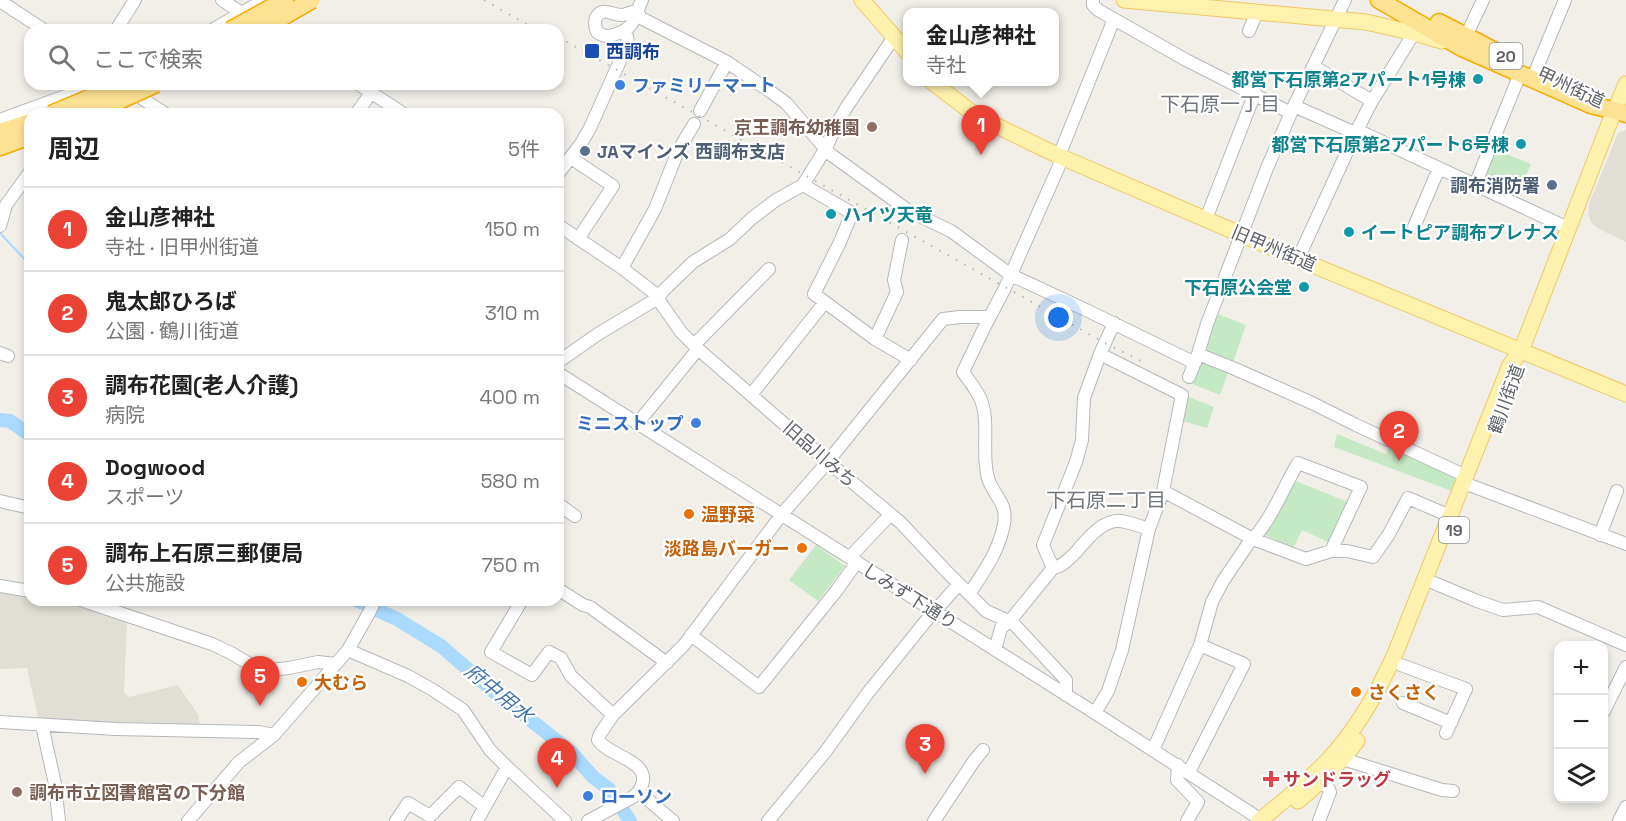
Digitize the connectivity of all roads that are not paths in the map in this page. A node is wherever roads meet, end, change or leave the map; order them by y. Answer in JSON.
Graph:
{"nodes":[{"id":1,"x":135,"y":0,"type":"edge"},
{"id":2,"x":222,"y":0,"type":"edge"},
{"id":3,"x":264,"y":0,"type":"edge"},
{"id":4,"x":285,"y":0,"type":"edge"},
{"id":5,"x":312,"y":0,"type":"edge"},
{"id":6,"x":606,"y":0,"type":"edge"},
{"id":7,"x":862,"y":0,"type":"edge"},
{"id":8,"x":1093,"y":0,"type":"edge"},
{"id":9,"x":1124,"y":0,"type":"edge"},
{"id":10,"x":1345,"y":0,"type":"edge"},
{"id":11,"x":1379,"y":0,"type":"edge"},
{"id":12,"x":1397,"y":0,"type":"edge"},
{"id":13,"x":1483,"y":0,"type":"edge"},
{"id":14,"x":1565,"y":0,"type":"edge"},
{"id":15,"x":0,"y":1,"type":"edge"},
{"id":16,"x":639,"y":5,"type":"edge"},
{"id":17,"x":1261,"y":8,"type":"edge"},
{"id":18,"x":241,"y":14,"type":"junction"},
{"id":19,"x":618,"y":14,"type":"junction"},
{"id":20,"x":1114,"y":19,"type":"junction"},
{"id":21,"x":1335,"y":20,"type":"junction"},
{"id":22,"x":1366,"y":22,"type":"junction"},
{"id":23,"x":35,"y":24,"type":"edge"},
{"id":24,"x":120,"y":24,"type":"edge"},
{"id":25,"x":223,"y":24,"type":"edge"},
{"id":26,"x":241,"y":24,"type":"edge"},
{"id":27,"x":259,"y":24,"type":"edge"},
{"id":28,"x":270,"y":24,"type":"edge"},
{"id":29,"x":628,"y":28,"type":"junction"},
{"id":30,"x":1249,"y":31,"type":"dead end"},
{"id":31,"x":1414,"y":33,"type":"junction"},
{"id":32,"x":894,"y":38,"type":"junction"},
{"id":33,"x":1464,"y":42,"type":"junction"},
{"id":34,"x":903,"y":48,"type":"edge"},
{"id":35,"x":727,"y":62,"type":"junction"},
{"id":36,"x":1313,"y":66,"type":"junction"},
{"id":37,"x":1528,"y":72,"type":"junction"},
{"id":38,"x":1626,"y":84,"type":"edge"},
{"id":39,"x":938,"y":86,"type":"edge"},
{"id":40,"x":81,"y":90,"type":"edge"},
{"id":41,"x":90,"y":90,"type":"edge"},
{"id":42,"x":108,"y":90,"type":"edge"},
{"id":43,"x":131,"y":90,"type":"edge"},
{"id":44,"x":143,"y":90,"type":"edge"},
{"id":45,"x":367,"y":90,"type":"edge"},
{"id":46,"x":371,"y":93,"type":"junction"},
{"id":47,"x":1255,"y":93,"type":"junction"},
{"id":48,"x":1372,"y":101,"type":"junction"},
{"id":49,"x":32,"y":108,"type":"edge"},
{"id":50,"x":65,"y":108,"type":"edge"},
{"id":51,"x":77,"y":108,"type":"edge"},
{"id":52,"x":103,"y":108,"type":"edge"},
{"id":53,"x":157,"y":108,"type":"edge"},
{"id":54,"x":360,"y":108,"type":"edge"},
{"id":55,"x":395,"y":108,"type":"edge"},
{"id":56,"x":1293,"y":109,"type":"junction"},
{"id":57,"x":24,"y":111,"type":"edge"},
{"id":58,"x":700,"y":111,"type":"dead end"},
{"id":59,"x":1621,"y":111,"type":"edge"},
{"id":60,"x":0,"y":120,"type":"edge"},
{"id":61,"x":24,"y":124,"type":"edge"},
{"id":62,"x":694,"y":124,"type":"dead end"},
{"id":63,"x":0,"y":132,"type":"edge"},
{"id":64,"x":1356,"y":132,"type":"junction"},
{"id":65,"x":24,"y":138,"type":"edge"},
{"id":66,"x":0,"y":147,"type":"edge"},
{"id":67,"x":826,"y":148,"type":"junction"},
{"id":68,"x":1061,"y":157,"type":"junction"},
{"id":69,"x":571,"y":158,"type":"junction"},
{"id":70,"x":564,"y":167,"type":"edge"},
{"id":71,"x":1438,"y":168,"type":"junction"},
{"id":72,"x":24,"y":178,"type":"edge"},
{"id":73,"x":803,"y":185,"type":"junction"},
{"id":74,"x":1475,"y":185,"type":"junction"},
{"id":75,"x":5,"y":195,"type":"edge"},
{"id":76,"x":1206,"y":219,"type":"junction"},
{"id":77,"x":0,"y":225,"type":"edge"},
{"id":78,"x":1414,"y":227,"type":"dead end"},
{"id":79,"x":1568,"y":228,"type":"junction"},
{"id":80,"x":564,"y":229,"type":"edge"},
{"id":81,"x":1243,"y":235,"type":"junction"},
{"id":82,"x":578,"y":239,"type":"junction"},
{"id":83,"x":902,"y":240,"type":"dead end"},
{"id":84,"x":1298,"y":259,"type":"junction"},
{"id":85,"x":622,"y":268,"type":"junction"},
{"id":86,"x":770,"y":269,"type":"dead end"},
{"id":87,"x":1011,"y":275,"type":"junction"},
{"id":88,"x":658,"y":298,"type":"junction"},
{"id":89,"x":825,"y":302,"type":"junction"},
{"id":90,"x":990,"y":317,"type":"junction"},
{"id":91,"x":1114,"y":323,"type":"junction"},
{"id":92,"x":875,"y":339,"type":"junction"},
{"id":93,"x":697,"y":346,"type":"junction"},
{"id":94,"x":1521,"y":351,"type":"junction"},
{"id":95,"x":1100,"y":354,"type":"junction"},
{"id":96,"x":564,"y":358,"type":"edge"},
{"id":97,"x":1196,"y":358,"type":"junction"},
{"id":98,"x":910,"y":360,"type":"junction"},
{"id":99,"x":564,"y":377,"type":"edge"},
{"id":100,"x":1189,"y":377,"type":"dead end"},
{"id":101,"x":1626,"y":394,"type":"edge"},
{"id":102,"x":751,"y":395,"type":"junction"},
{"id":103,"x":637,"y":424,"type":"junction"},
{"id":104,"x":828,"y":462,"type":"junction"},
{"id":105,"x":1469,"y":481,"type":"junction"},
{"id":106,"x":1163,"y":491,"type":"junction"},
{"id":107,"x":1617,"y":491,"type":"dead end"},
{"id":108,"x":0,"y":501,"type":"edge"},
{"id":109,"x":24,"y":507,"type":"edge"},
{"id":110,"x":564,"y":508,"type":"edge"},
{"id":111,"x":782,"y":514,"type":"junction"},
{"id":112,"x":890,"y":515,"type":"junction"},
{"id":113,"x":575,"y":516,"type":"dead end"},
{"id":114,"x":1450,"y":516,"type":"junction"},
{"id":115,"x":1149,"y":529,"type":"junction"},
{"id":116,"x":1600,"y":535,"type":"junction"},
{"id":117,"x":1253,"y":539,"type":"junction"},
{"id":118,"x":1626,"y":544,"type":"edge"},
{"id":119,"x":1331,"y":551,"type":"junction"},
{"id":120,"x":853,"y":560,"type":"junction"},
{"id":121,"x":1053,"y":568,"type":"junction"},
{"id":122,"x":1434,"y":583,"type":"junction"},
{"id":123,"x":959,"y":584,"type":"junction"},
{"id":124,"x":0,"y":586,"type":"edge"},
{"id":125,"x":24,"y":590,"type":"edge"},
{"id":126,"x":564,"y":592,"type":"edge"},
{"id":127,"x":969,"y":594,"type":"junction"},
{"id":128,"x":107,"y":606,"type":"edge"},
{"id":129,"x":373,"y":606,"type":"edge"},
{"id":130,"x":518,"y":606,"type":"edge"},
{"id":131,"x":934,"y":611,"type":"junction"},
{"id":132,"x":1010,"y":621,"type":"junction"},
{"id":133,"x":691,"y":635,"type":"junction"},
{"id":134,"x":1200,"y":645,"type":"junction"},
{"id":135,"x":1626,"y":645,"type":"edge"},
{"id":136,"x":348,"y":650,"type":"junction"},
{"id":137,"x":995,"y":650,"type":"junction"},
{"id":138,"x":336,"y":663,"type":"junction"},
{"id":139,"x":667,"y":663,"type":"junction"},
{"id":140,"x":1401,"y":666,"type":"junction"},
{"id":141,"x":1626,"y":667,"type":"edge"},
{"id":142,"x":1066,"y":695,"type":"junction"},
{"id":143,"x":1403,"y":703,"type":"dead end"},
{"id":144,"x":1608,"y":703,"type":"edge"},
{"id":145,"x":1095,"y":713,"type":"junction"},
{"id":146,"x":613,"y":715,"type":"junction"},
{"id":147,"x":0,"y":722,"type":"edge"},
{"id":148,"x":42,"y":725,"type":"junction"},
{"id":149,"x":274,"y":735,"type":"junction"},
{"id":150,"x":983,"y":750,"type":"dead end"},
{"id":151,"x":1153,"y":750,"type":"junction"},
{"id":152,"x":1343,"y":759,"type":"junction"},
{"id":153,"x":507,"y":767,"type":"junction"},
{"id":154,"x":1184,"y":769,"type":"junction"},
{"id":155,"x":1324,"y":780,"type":"junction"},
{"id":156,"x":1453,"y":790,"type":"dead end"},
{"id":157,"x":639,"y":792,"type":"junction"},
{"id":158,"x":484,"y":807,"type":"junction"},
{"id":159,"x":1626,"y":807,"type":"edge"},
{"id":160,"x":59,"y":821,"type":"edge"},
{"id":161,"x":188,"y":821,"type":"edge"},
{"id":162,"x":396,"y":821,"type":"edge"},
{"id":163,"x":477,"y":821,"type":"edge"},
{"id":164,"x":566,"y":821,"type":"edge"},
{"id":165,"x":588,"y":821,"type":"edge"},
{"id":166,"x":673,"y":821,"type":"edge"},
{"id":167,"x":768,"y":821,"type":"edge"},
{"id":168,"x":934,"y":821,"type":"edge"},
{"id":169,"x":1187,"y":821,"type":"edge"},
{"id":170,"x":1264,"y":821,"type":"edge"},
{"id":171,"x":1319,"y":821,"type":"edge"},
{"id":172,"x":1618,"y":821,"type":"edge"}],
"edges":[{"from":1,"to":24,"type":"street"},
{"from":2,"to":18,"type":"street"},
{"from":3,"to":18,"type":"street"},
{"from":4,"to":26,"type":"highway","bridge":true},
{"from":5,"to":28,"type":"highway","bridge":true},
{"from":6,"to":19,"type":"street"},
{"from":7,"to":32,"type":"main road"},
{"from":8,"to":20,"type":"street"},
{"from":9,"to":17,"type":"main road"},
{"from":10,"to":21,"type":"street"},
{"from":11,"to":22,"type":"main road"},
{"from":11,"to":33,"type":"highway","name":"甲州街道","number":"20"},
{"from":12,"to":33,"type":"highway","name":"甲州街道","number":"20"},
{"from":13,"to":33,"type":"street"},
{"from":14,"to":37,"type":"street"},
{"from":15,"to":23,"type":"street"},
{"from":16,"to":19,"type":"street"},
{"from":16,"to":29,"type":"street"},
{"from":16,"to":35,"type":"street"},
{"from":17,"to":21,"type":"main road"},
{"from":17,"to":30,"type":"street"},
{"from":18,"to":25,"type":"street"},
{"from":18,"to":27,"type":"street"},
{"from":19,"to":29,"type":"street"},
{"from":19,"to":29,"type":"street"},
{"from":20,"to":47,"type":"street"},
{"from":20,"to":68,"type":"street"},
{"from":21,"to":22,"type":"main road"},
{"from":21,"to":36,"type":"street"},
{"from":22,"to":31,"type":"main road"},
{"from":29,"to":69,"type":"street"},
{"from":31,"to":33,"type":"main road"},
{"from":31,"to":48,"type":"street"},
{"from":32,"to":34,"type":"main road"},
{"from":32,"to":67,"type":"street"},
{"from":33,"to":37,"type":"highway","name":"甲州街道","number":"20"},
{"from":35,"to":58,"type":"street"},
{"from":35,"to":67,"type":"street"},
{"from":36,"to":48,"type":"street"},
{"from":36,"to":56,"type":"street"},
{"from":37,"to":59,"type":"highway","name":"甲州街道","number":"20"},
{"from":37,"to":74,"type":"street"},
{"from":38,"to":59,"type":"main road"},
{"from":39,"to":68,"type":"main road","name":"旧甲州街道"},
{"from":40,"to":49,"type":"street"},
{"from":41,"to":51,"type":"street"},
{"from":42,"to":50,"type":"highway","bridge":true},
{"from":43,"to":53,"type":"street"},
{"from":44,"to":52,"type":"highway","bridge":true},
{"from":45,"to":46,"type":"street"},
{"from":46,"to":54,"type":"street"},
{"from":46,"to":55,"type":"street"},
{"from":47,"to":56,"type":"street"},
{"from":47,"to":76,"type":"street"},
{"from":48,"to":64,"type":"street"},
{"from":56,"to":64,"type":"street"},
{"from":56,"to":81,"type":"street"},
{"from":57,"to":60,"type":"street"},
{"from":59,"to":79,"type":"main road","number":"19"},
{"from":61,"to":63,"type":"highway"},
{"from":62,"to":85,"type":"street"},
{"from":64,"to":71,"type":"street"},
{"from":64,"to":84,"type":"street"},
{"from":65,"to":66,"type":"highway"},
{"from":67,"to":73,"type":"street"},
{"from":67,"to":87,"type":"street"},
{"from":68,"to":76,"type":"main road","name":"旧甲州街道"},
{"from":68,"to":87,"type":"street"},
{"from":69,"to":70,"type":"street"},
{"from":69,"to":82,"type":"street"},
{"from":71,"to":74,"type":"street"},
{"from":71,"to":78,"type":"street"},
{"from":72,"to":75,"type":"street"},
{"from":73,"to":88,"type":"street"},
{"from":73,"to":89,"type":"street"},
{"from":74,"to":79,"type":"street"},
{"from":75,"to":77,"type":"street"},
{"from":76,"to":81,"type":"main road","name":"旧甲州街道"},
{"from":79,"to":94,"type":"main road","number":"19"},
{"from":80,"to":82,"type":"street","name":"旧品川みち"},
{"from":81,"to":84,"type":"main road","name":"旧甲州街道"},
{"from":81,"to":97,"type":"street"},
{"from":82,"to":85,"type":"street","name":"旧品川みち"},
{"from":83,"to":92,"type":"street"},
{"from":84,"to":94,"type":"main road","name":"旧甲州街道"},
{"from":85,"to":88,"type":"street","name":"旧品川みち"},
{"from":86,"to":93,"type":"street"},
{"from":87,"to":90,"type":"street"},
{"from":87,"to":91,"type":"street"},
{"from":88,"to":93,"type":"street","name":"旧品川みち"},
{"from":88,"to":96,"type":"street"},
{"from":89,"to":92,"type":"street"},
{"from":89,"to":102,"type":"street"},
{"from":90,"to":98,"type":"street"},
{"from":90,"to":127,"type":"street"},
{"from":91,"to":95,"type":"street"},
{"from":91,"to":97,"type":"street"},
{"from":92,"to":98,"type":"street"},
{"from":93,"to":102,"type":"street","name":"旧品川みち"},
{"from":93,"to":103,"type":"street"},
{"from":94,"to":101,"type":"main road","name":"旧甲州街道"},
{"from":94,"to":105,"type":"main road","name":"鶴川街道","number":"19"},
{"from":95,"to":106,"type":"street"},
{"from":95,"to":121,"type":"street"},
{"from":97,"to":100,"type":"street"},
{"from":97,"to":105,"type":"street"},
{"from":98,"to":104,"type":"street"},
{"from":99,"to":103,"type":"street","name":"しみず下通り"},
{"from":102,"to":104,"type":"street","name":"旧品川みち"},
{"from":103,"to":111,"type":"street","name":"しみず下通り"},
{"from":104,"to":111,"type":"street"},
{"from":104,"to":112,"type":"street","name":"旧品川みち"},
{"from":105,"to":114,"type":"main road","name":"鶴川街道","number":"19"},
{"from":105,"to":116,"type":"street"},
{"from":105,"to":122,"type":"main road","name":"鶴川街道","number":"19"},
{"from":106,"to":115,"type":"street"},
{"from":106,"to":117,"type":"street"},
{"from":107,"to":116,"type":"street"},
{"from":108,"to":109,"type":"street"},
{"from":110,"to":113,"type":"street"},
{"from":111,"to":120,"type":"street","name":"しみず下通り"},
{"from":111,"to":133,"type":"street"},
{"from":112,"to":120,"type":"street"},
{"from":112,"to":123,"type":"street","name":"旧品川みち"},
{"from":114,"to":119,"type":"street"},
{"from":114,"to":170,"type":"main road","name":"鶴川街道","number":"19"},
{"from":115,"to":121,"type":"street"},
{"from":115,"to":145,"type":"street"},
{"from":116,"to":118,"type":"street"},
{"from":117,"to":119,"type":"street"},
{"from":117,"to":119,"type":"street"},
{"from":117,"to":134,"type":"street"},
{"from":120,"to":131,"type":"street","name":"しみず下通り"},
{"from":120,"to":133,"type":"street"},
{"from":121,"to":132,"type":"street"},
{"from":122,"to":135,"type":"street"},
{"from":122,"to":140,"type":"main road","name":"鶴川街道","number":"19"},
{"from":123,"to":127,"type":"street","name":"旧品川みち"},
{"from":123,"to":131,"type":"street"},
{"from":124,"to":125,"type":"street"},
{"from":126,"to":139,"type":"street"},
{"from":127,"to":132,"type":"street","name":"旧品川みち"},
{"from":128,"to":138,"type":"street"},
{"from":129,"to":136,"type":"street"},
{"from":130,"to":146,"type":"street"},
{"from":131,"to":137,"type":"street","name":"しみず下通り"},
{"from":131,"to":167,"type":"street"},
{"from":132,"to":137,"type":"street"},
{"from":132,"to":142,"type":"street","name":"旧品川みち"},
{"from":133,"to":139,"type":"street"},
{"from":134,"to":151,"type":"street"},
{"from":134,"to":154,"type":"street"},
{"from":136,"to":138,"type":"street"},
{"from":136,"to":153,"type":"street"},
{"from":137,"to":142,"type":"street","name":"しみず下通り"},
{"from":138,"to":149,"type":"street"},
{"from":139,"to":146,"type":"street"},
{"from":140,"to":143,"type":"street"},
{"from":140,"to":152,"type":"main road","name":"鶴川街道","number":"19"},
{"from":141,"to":144,"type":"street"},
{"from":142,"to":145,"type":"street","name":"しみず下通り"},
{"from":145,"to":151,"type":"street","name":"しみず下通り"},
{"from":146,"to":157,"type":"street"},
{"from":147,"to":148,"type":"street"},
{"from":148,"to":149,"type":"street"},
{"from":148,"to":160,"type":"street"},
{"from":149,"to":161,"type":"street"},
{"from":150,"to":168,"type":"street"},
{"from":151,"to":154,"type":"street","name":"しみず下通り"},
{"from":152,"to":155,"type":"main road","name":"鶴川街道","number":"19"},
{"from":152,"to":156,"type":"street"},
{"from":153,"to":158,"type":"street"},
{"from":153,"to":164,"type":"street"},
{"from":154,"to":169,"type":"street"},
{"from":154,"to":170,"type":"street","name":"しみず下通り"},
{"from":155,"to":170,"type":"main road","name":"鶴川街道","number":"19"},
{"from":155,"to":171,"type":"street"},
{"from":157,"to":165,"type":"street"},
{"from":157,"to":166,"type":"street"},
{"from":158,"to":162,"type":"street"},
{"from":158,"to":163,"type":"street"},
{"from":159,"to":172,"type":"street"}]}
